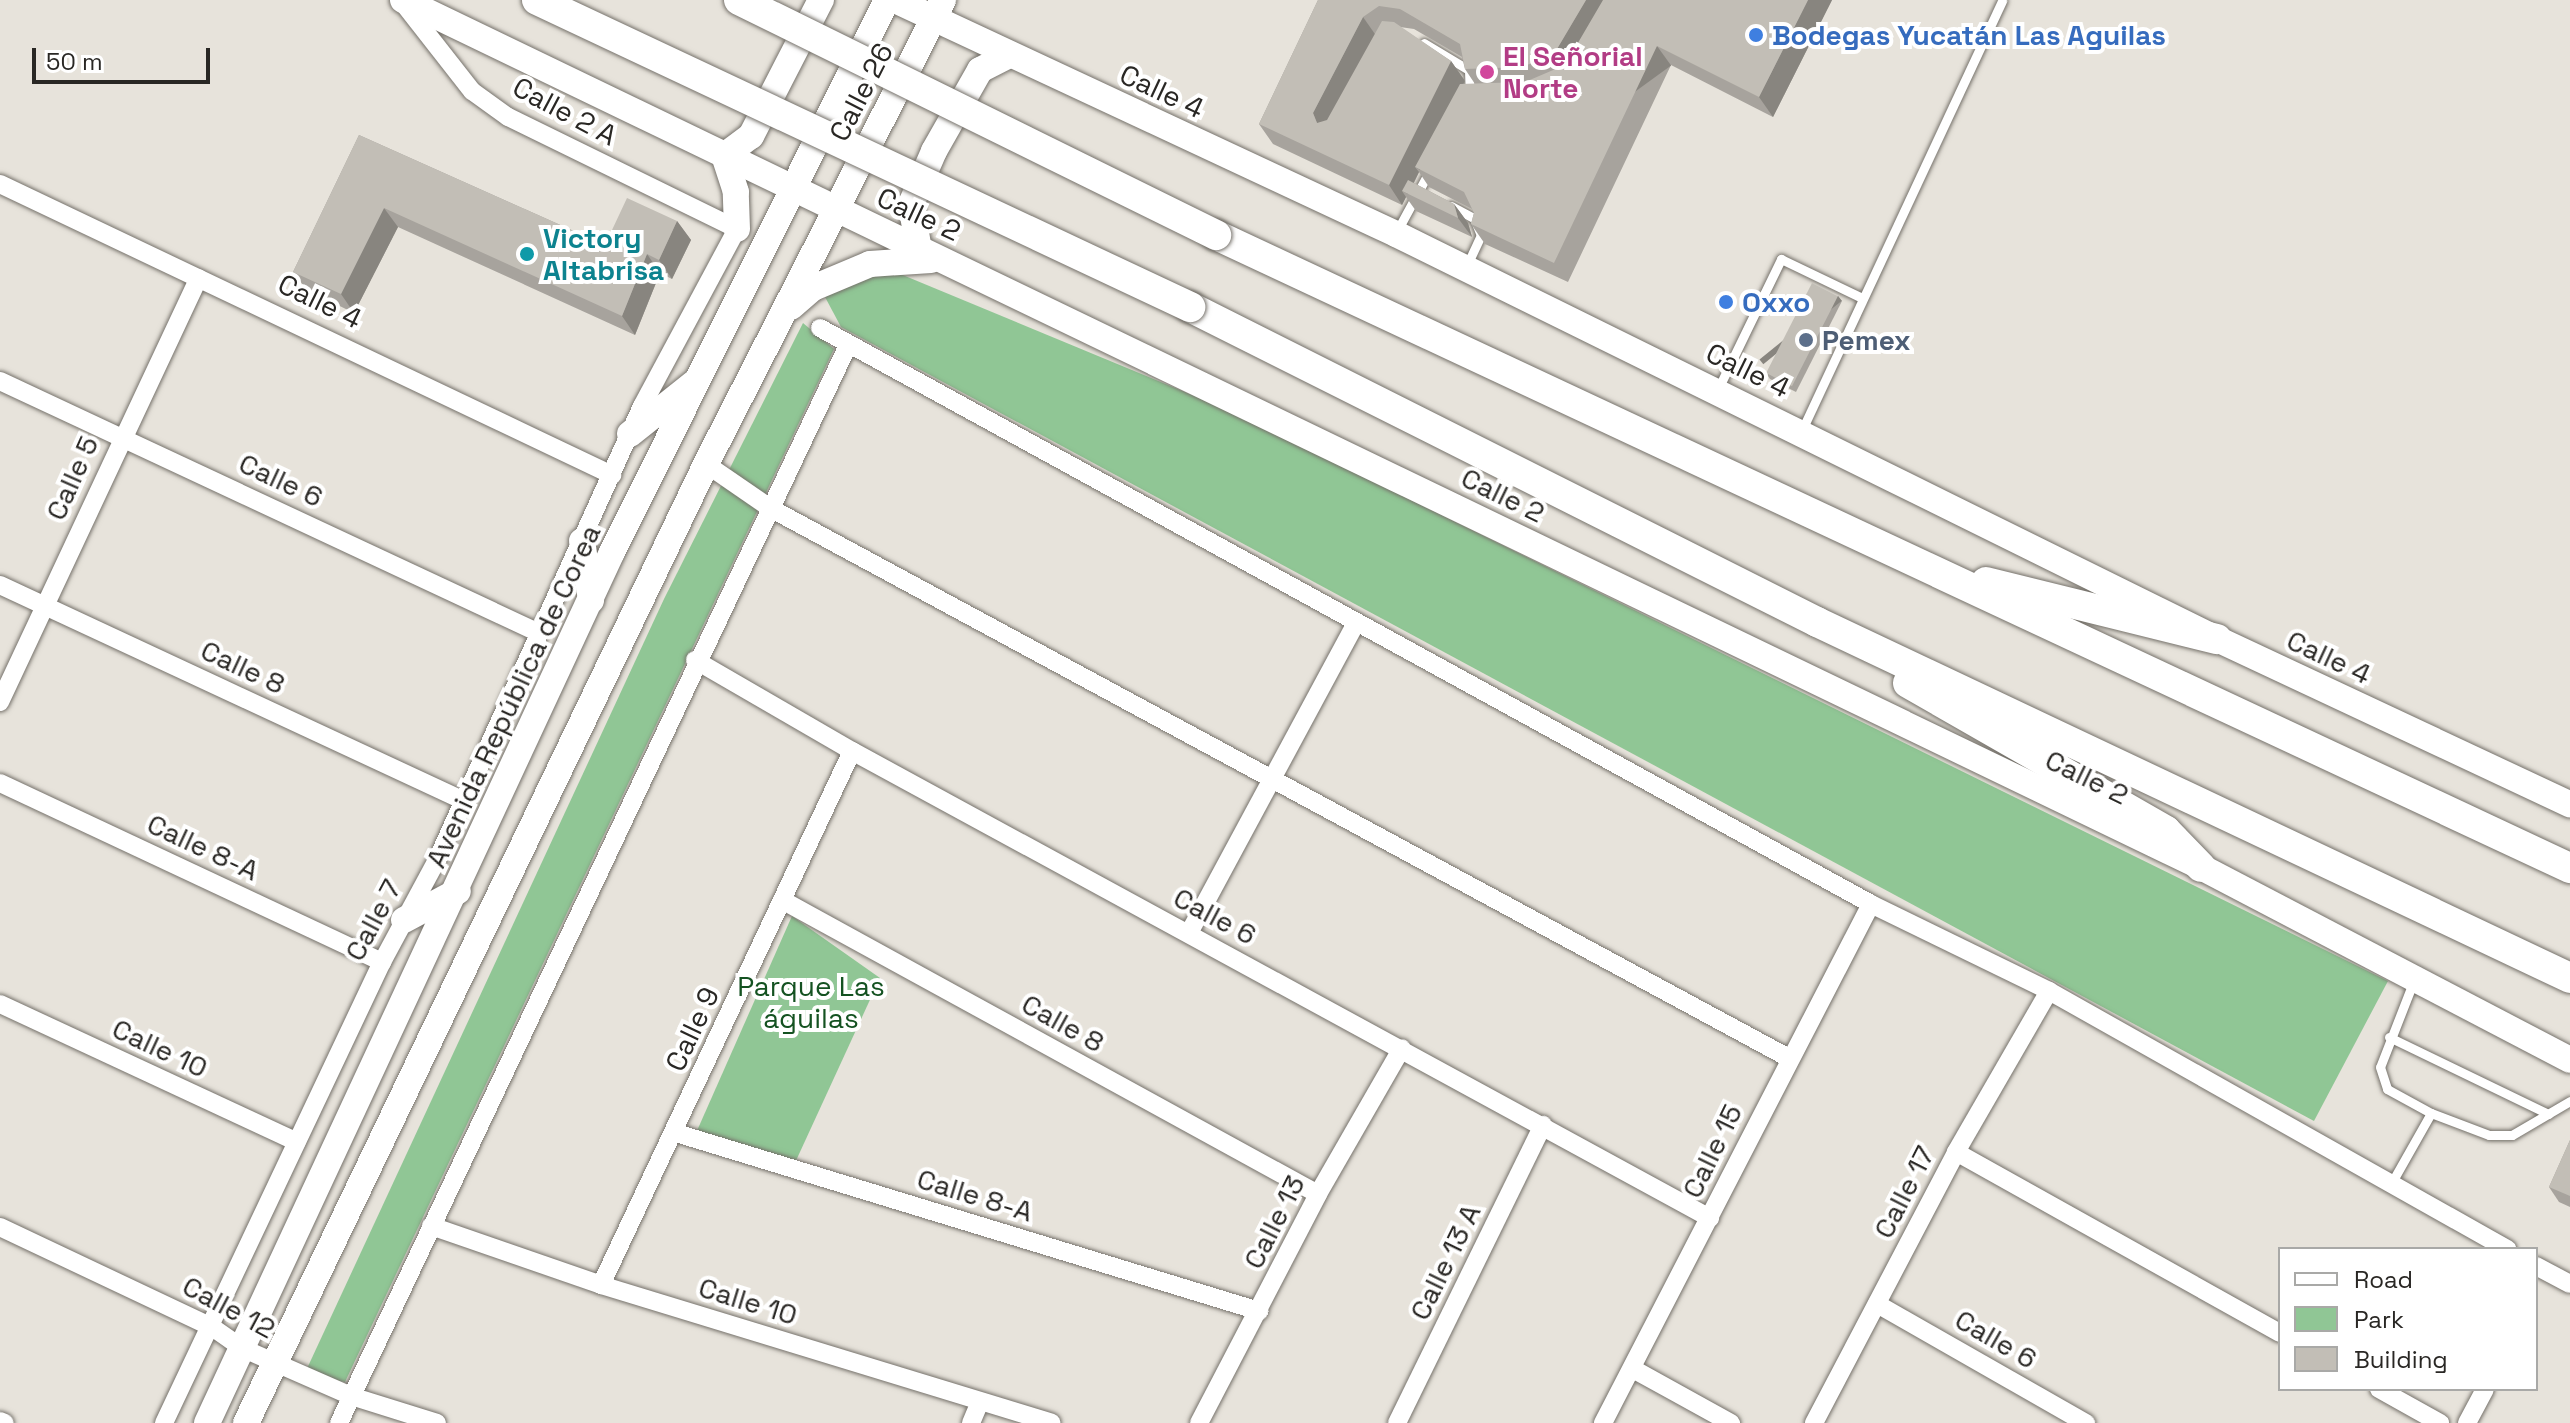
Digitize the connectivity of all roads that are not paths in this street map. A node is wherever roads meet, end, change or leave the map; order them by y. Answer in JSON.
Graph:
{"nodes":[{"id":1,"x":402,"y":0,"type":"edge"},
{"id":2,"x":537,"y":0,"type":"edge"},
{"id":3,"x":739,"y":0,"type":"edge"},
{"id":4,"x":821,"y":0,"type":"edge"},
{"id":5,"x":887,"y":0,"type":"edge"},
{"id":6,"x":895,"y":0,"type":"edge"},
{"id":7,"x":2002,"y":0,"type":"edge"},
{"id":8,"x":939,"y":9,"type":"edge"},
{"id":9,"x":1410,"y":35,"type":"edge"},
{"id":10,"x":1009,"y":55,"type":"junction"},
{"id":11,"x":1469,"y":97,"type":"junction"},
{"id":12,"x":1483,"y":97,"type":"edge"},
{"id":13,"x":1462,"y":110,"type":"edge"},
{"id":14,"x":724,"y":156,"type":"junction"},
{"id":15,"x":1434,"y":163,"type":"edge"},
{"id":16,"x":0,"y":184,"type":"edge"},
{"id":17,"x":1419,"y":190,"type":"junction"},
{"id":18,"x":794,"y":193,"type":"junction"},
{"id":19,"x":836,"y":212,"type":"junction"},
{"id":20,"x":737,"y":229,"type":"junction"},
{"id":21,"x":1396,"y":234,"type":"junction"},
{"id":22,"x":919,"y":250,"type":"junction"},
{"id":23,"x":945,"y":261,"type":"junction"},
{"id":24,"x":1464,"y":271,"type":"junction"},
{"id":25,"x":199,"y":278,"type":"junction"},
{"id":26,"x":1860,"y":297,"type":"junction"},
{"id":27,"x":782,"y":315,"type":"junction"},
{"id":28,"x":820,"y":328,"type":"dead end"},
{"id":29,"x":848,"y":345,"type":"junction"},
{"id":30,"x":700,"y":378,"type":"junction"},
{"id":31,"x":0,"y":381,"type":"edge"},
{"id":32,"x":1717,"y":391,"type":"junction"},
{"id":33,"x":1801,"y":432,"type":"junction"},
{"id":34,"x":630,"y":434,"type":"junction"},
{"id":35,"x":122,"y":436,"type":"junction"},
{"id":36,"x":706,"y":464,"type":"junction"},
{"id":37,"x":612,"y":475,"type":"junction"},
{"id":38,"x":770,"y":508,"type":"junction"},
{"id":39,"x":582,"y":541,"type":"junction"},
{"id":40,"x":1917,"y":565,"type":"junction"},
{"id":41,"x":0,"y":585,"type":"edge"},
{"id":42,"x":591,"y":600,"type":"junction"},
{"id":43,"x":45,"y":606,"type":"junction"},
{"id":44,"x":1817,"y":622,"type":"junction"},
{"id":45,"x":1356,"y":623,"type":"junction"},
{"id":46,"x":537,"y":632,"type":"junction"},
{"id":47,"x":2217,"y":639,"type":"junction"},
{"id":48,"x":695,"y":660,"type":"junction"},
{"id":49,"x":0,"y":702,"type":"edge"},
{"id":50,"x":852,"y":751,"type":"junction"},
{"id":51,"x":1273,"y":780,"type":"junction"},
{"id":52,"x":0,"y":783,"type":"edge"},
{"id":53,"x":2568,"y":798,"type":"edge"},
{"id":54,"x":462,"y":800,"type":"junction"},
{"id":55,"x":2201,"y":867,"type":"junction"},
{"id":56,"x":2570,"y":868,"type":"edge"},
{"id":57,"x":458,"y":891,"type":"junction"},
{"id":58,"x":782,"y":900,"type":"junction"},
{"id":59,"x":1871,"y":904,"type":"junction"},
{"id":60,"x":404,"y":920,"type":"junction"},
{"id":61,"x":1189,"y":933,"type":"junction"},
{"id":62,"x":382,"y":962,"type":"junction"},
{"id":63,"x":2570,"y":978,"type":"edge"},
{"id":64,"x":2414,"y":979,"type":"junction"},
{"id":65,"x":2049,"y":991,"type":"junction"},
{"id":66,"x":0,"y":1004,"type":"edge"},
{"id":67,"x":2389,"y":1037,"type":"junction"},
{"id":68,"x":1402,"y":1048,"type":"junction"},
{"id":69,"x":1789,"y":1058,"type":"junction"},
{"id":70,"x":2570,"y":1060,"type":"edge"},
{"id":71,"x":2570,"y":1101,"type":"edge"},
{"id":72,"x":2431,"y":1113,"type":"junction"},
{"id":73,"x":2548,"y":1114,"type":"junction"},
{"id":74,"x":1543,"y":1125,"type":"junction"},
{"id":75,"x":676,"y":1133,"type":"junction"},
{"id":76,"x":297,"y":1142,"type":"junction"},
{"id":77,"x":1956,"y":1152,"type":"junction"},
{"id":78,"x":2392,"y":1182,"type":"junction"},
{"id":79,"x":1318,"y":1194,"type":"junction"},
{"id":80,"x":1710,"y":1218,"type":"junction"},
{"id":81,"x":431,"y":1226,"type":"junction"},
{"id":82,"x":0,"y":1227,"type":"edge"},
{"id":83,"x":2504,"y":1247,"type":"edge"},
{"id":84,"x":2538,"y":1267,"type":"edge"},
{"id":85,"x":2570,"y":1284,"type":"edge"},
{"id":86,"x":601,"y":1285,"type":"junction"},
{"id":87,"x":1877,"y":1304,"type":"junction"},
{"id":88,"x":1259,"y":1311,"type":"junction"},
{"id":89,"x":212,"y":1327,"type":"junction"},
{"id":90,"x":2278,"y":1332,"type":"edge"},
{"id":91,"x":244,"y":1349,"type":"junction"},
{"id":92,"x":275,"y":1363,"type":"junction"},
{"id":93,"x":1633,"y":1369,"type":"junction"},
{"id":94,"x":2383,"y":1391,"type":"edge"},
{"id":95,"x":2484,"y":1391,"type":"edge"},
{"id":96,"x":351,"y":1396,"type":"junction"},
{"id":97,"x":980,"y":1402,"type":"junction"},
{"id":98,"x":164,"y":1423,"type":"edge"},
{"id":99,"x":207,"y":1423,"type":"edge"},
{"id":100,"x":246,"y":1423,"type":"edge"},
{"id":101,"x":339,"y":1423,"type":"edge"},
{"id":102,"x":437,"y":1423,"type":"edge"},
{"id":103,"x":971,"y":1423,"type":"edge"},
{"id":104,"x":1051,"y":1423,"type":"edge"},
{"id":105,"x":1199,"y":1423,"type":"edge"},
{"id":106,"x":1397,"y":1423,"type":"edge"},
{"id":107,"x":1603,"y":1423,"type":"edge"},
{"id":108,"x":1731,"y":1423,"type":"edge"},
{"id":109,"x":1814,"y":1423,"type":"edge"},
{"id":110,"x":2084,"y":1423,"type":"edge"},
{"id":111,"x":2440,"y":1423,"type":"edge"},
{"id":112,"x":2467,"y":1423,"type":"edge"}],
"edges":[{"from":1,"to":14,"type":"main road","name":"Calle 2"},
{"from":1,"to":20,"type":"street","name":"Calle 2 A"},
{"from":2,"to":44,"type":"highway","bridge":true},
{"from":3,"to":40,"type":"highway","bridge":true},
{"from":4,"to":14,"type":"main road"},
{"from":5,"to":18,"type":"main road","name":"Avenida República de Corea"},
{"from":6,"to":8,"type":"main road","name":"Calle 4"},
{"from":7,"to":26,"type":"lane"},
{"from":8,"to":10,"type":"main road","name":"Calle 4"},
{"from":8,"to":19,"type":"main road","name":"Calle 26"},
{"from":9,"to":11,"type":"lane"},
{"from":10,"to":21,"type":"main road","name":"Calle 4"},
{"from":10,"to":22,"type":"main road"},
{"from":11,"to":12,"type":"lane"},
{"from":11,"to":13,"type":"lane"},
{"from":14,"to":18,"type":"main road","name":"Calle 2"},
{"from":14,"to":20,"type":"main road"},
{"from":15,"to":17,"type":"lane"},
{"from":16,"to":25,"type":"street","name":"Calle 4"},
{"from":17,"to":21,"type":"lane"},
{"from":17,"to":24,"type":"lane"},
{"from":18,"to":19,"type":"main road","name":"Calle 2"},
{"from":18,"to":30,"type":"main road","name":"Avenida República de Corea"},
{"from":19,"to":22,"type":"main road","name":"Calle 2"},
{"from":19,"to":27,"type":"main road"},
{"from":20,"to":34,"type":"street","name":"Calle 7"},
{"from":21,"to":24,"type":"main road","name":"Calle 4"},
{"from":22,"to":23,"type":"main road","name":"Calle 2"},
{"from":23,"to":27,"type":"main road"},
{"from":23,"to":55,"type":"main road","name":"Calle 2"},
{"from":24,"to":32,"type":"main road","name":"Calle 4"},
{"from":25,"to":35,"type":"street","name":"Calle 5"},
{"from":25,"to":37,"type":"street","name":"Calle 4"},
{"from":26,"to":32,"type":"lane"},
{"from":26,"to":33,"type":"lane"},
{"from":27,"to":36,"type":"main road"},
{"from":28,"to":29,"type":"street"},
{"from":29,"to":38,"type":"street"},
{"from":29,"to":45,"type":"street"},
{"from":30,"to":34,"type":"main road"},
{"from":30,"to":42,"type":"main road","name":"Avenida República de Corea"},
{"from":31,"to":35,"type":"street","name":"Calle 6"},
{"from":32,"to":33,"type":"main road","name":"Calle 4"},
{"from":33,"to":47,"type":"main road","name":"Calle 4"},
{"from":34,"to":37,"type":"street","name":"Calle 7"},
{"from":35,"to":43,"type":"street","name":"Calle 5"},
{"from":35,"to":46,"type":"street","name":"Calle 6"},
{"from":36,"to":38,"type":"street"},
{"from":36,"to":92,"type":"main road"},
{"from":37,"to":39,"type":"street","name":"Calle 7"},
{"from":38,"to":48,"type":"street"},
{"from":38,"to":51,"type":"street"},
{"from":39,"to":42,"type":"main road"},
{"from":39,"to":46,"type":"street","name":"Calle 7"},
{"from":40,"to":47,"type":"highway"},
{"from":40,"to":56,"type":"highway"},
{"from":41,"to":43,"type":"street","name":"Calle 8"},
{"from":42,"to":57,"type":"main road","name":"Avenida República de Corea"},
{"from":43,"to":49,"type":"street","name":"Calle 5"},
{"from":43,"to":54,"type":"street","name":"Calle 8"},
{"from":44,"to":55,"type":"highway"},
{"from":44,"to":63,"type":"highway"},
{"from":45,"to":51,"type":"street"},
{"from":45,"to":59,"type":"street"},
{"from":46,"to":54,"type":"street","name":"Calle 7"},
{"from":47,"to":53,"type":"main road","name":"Calle 4"},
{"from":48,"to":50,"type":"street","name":"Calle 6"},
{"from":48,"to":81,"type":"street"},
{"from":50,"to":58,"type":"street","name":"Calle 9"},
{"from":50,"to":61,"type":"street","name":"Calle 6"},
{"from":51,"to":61,"type":"street"},
{"from":51,"to":69,"type":"street"},
{"from":52,"to":62,"type":"street","name":"Calle 8-A"},
{"from":54,"to":60,"type":"street","name":"Calle 7"},
{"from":55,"to":64,"type":"main road","name":"Calle 2"},
{"from":57,"to":60,"type":"main road"},
{"from":57,"to":91,"type":"main road","name":"Avenida República de Corea"},
{"from":58,"to":75,"type":"street","name":"Calle 9"},
{"from":58,"to":79,"type":"street","name":"Calle 8"},
{"from":59,"to":65,"type":"street"},
{"from":59,"to":69,"type":"street","name":"Calle 15"},
{"from":60,"to":62,"type":"street","name":"Calle 7"},
{"from":61,"to":68,"type":"street","name":"Calle 6"},
{"from":62,"to":76,"type":"street","name":"Calle 7"},
{"from":64,"to":67,"type":"lane"},
{"from":64,"to":70,"type":"main road","name":"Calle 2"},
{"from":65,"to":77,"type":"street","name":"Calle 17"},
{"from":65,"to":78,"type":"street"},
{"from":66,"to":76,"type":"street","name":"Calle 10"},
{"from":67,"to":72,"type":"lane"},
{"from":67,"to":73,"type":"lane"},
{"from":68,"to":74,"type":"street","name":"Calle 6"},
{"from":68,"to":79,"type":"street","name":"Calle 13"},
{"from":69,"to":80,"type":"street","name":"Calle 15"},
{"from":71,"to":73,"type":"lane"},
{"from":72,"to":73,"type":"lane"},
{"from":72,"to":78,"type":"lane"},
{"from":74,"to":80,"type":"street","name":"Calle 6"},
{"from":74,"to":106,"type":"street","name":"Calle 13 A"},
{"from":75,"to":86,"type":"street","name":"Calle 9"},
{"from":75,"to":88,"type":"street","name":"Calle 8-A"},
{"from":76,"to":89,"type":"street","name":"Calle 7"},
{"from":77,"to":87,"type":"street","name":"Calle 17"},
{"from":77,"to":90,"type":"street"},
{"from":78,"to":83,"type":"street"},
{"from":79,"to":88,"type":"street","name":"Calle 13"},
{"from":80,"to":93,"type":"street","name":"Calle 15"},
{"from":81,"to":86,"type":"street","name":"Calle 10"},
{"from":81,"to":96,"type":"street"},
{"from":82,"to":89,"type":"street","name":"Calle 12"},
{"from":84,"to":85,"type":"street"},
{"from":86,"to":97,"type":"street","name":"Calle 10"},
{"from":87,"to":109,"type":"street","name":"Calle 17"},
{"from":87,"to":110,"type":"street","name":"Calle 6"},
{"from":88,"to":105,"type":"street","name":"Calle 13"},
{"from":89,"to":91,"type":"street","name":"Calle 12"},
{"from":89,"to":98,"type":"street","name":"Calle 7"},
{"from":91,"to":92,"type":"street","name":"Calle 12"},
{"from":91,"to":99,"type":"main road","name":"Avenida República de Corea"},
{"from":92,"to":96,"type":"street","name":"Calle 12"},
{"from":92,"to":100,"type":"main road"},
{"from":93,"to":107,"type":"street","name":"Calle 15"},
{"from":93,"to":108,"type":"street"},
{"from":94,"to":111,"type":"street"},
{"from":95,"to":112,"type":"street"},
{"from":96,"to":101,"type":"street"},
{"from":96,"to":102,"type":"street","name":"Calle 12"},
{"from":97,"to":103,"type":"street"},
{"from":97,"to":104,"type":"street","name":"Calle 10"}]}
